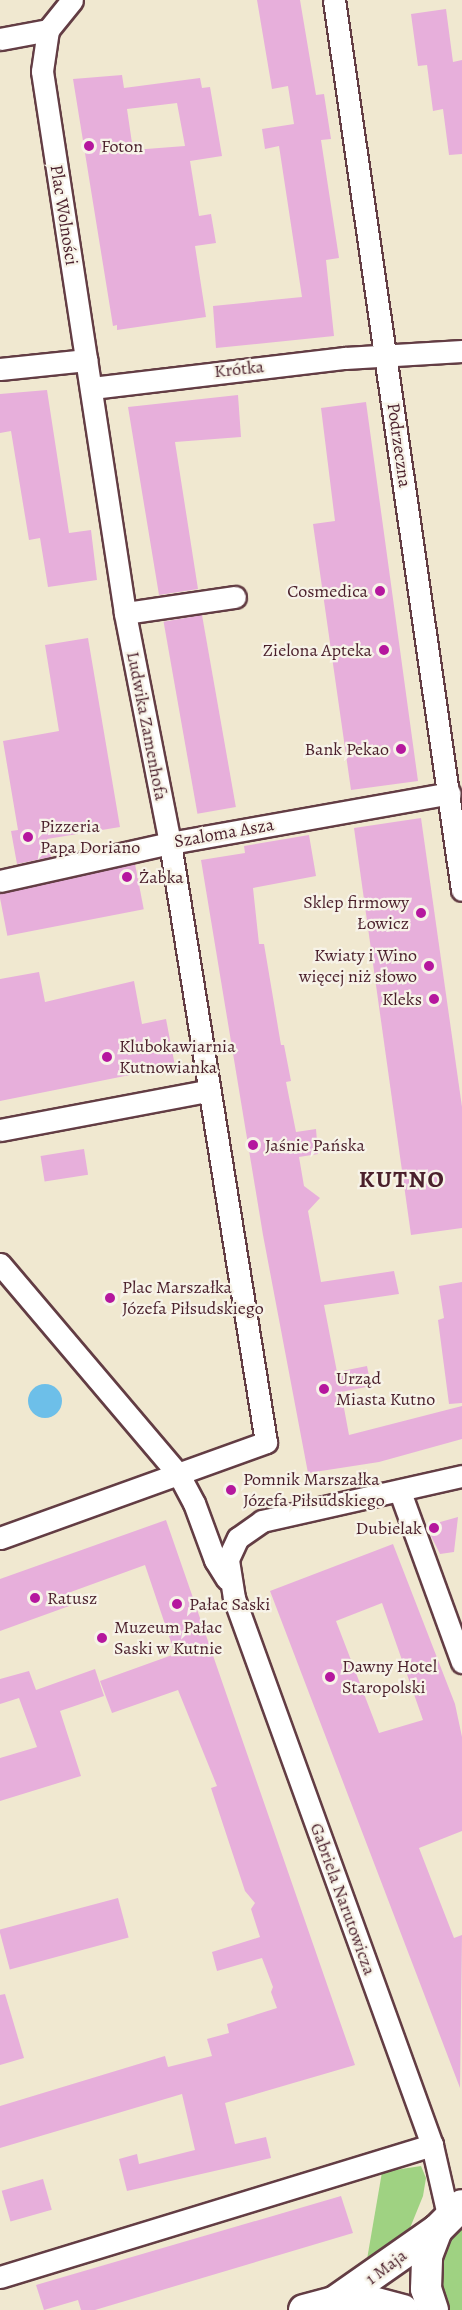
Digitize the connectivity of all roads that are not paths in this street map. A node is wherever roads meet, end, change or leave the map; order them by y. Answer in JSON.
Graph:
{"nodes":[{"id":1,"x":72,"y":0,"type":"edge"},
{"id":2,"x":334,"y":0,"type":"edge"},
{"id":3,"x":48,"y":30,"type":"junction"},
{"id":4,"x":0,"y":39,"type":"edge"},
{"id":5,"x":462,"y":351,"type":"edge"},
{"id":6,"x":387,"y":358,"type":"junction"},
{"id":7,"x":87,"y":360,"type":"junction"},
{"id":8,"x":0,"y":369,"type":"edge"},
{"id":9,"x":92,"y":388,"type":"junction"},
{"id":10,"x":235,"y":597,"type":"dead end"},
{"id":11,"x":125,"y":613,"type":"junction"},
{"id":12,"x":450,"y":793,"type":"junction"},
{"id":13,"x":170,"y":843,"type":"junction"},
{"id":14,"x":0,"y":881,"type":"edge"},
{"id":15,"x":462,"y":890,"type":"edge"},
{"id":16,"x":207,"y":1091,"type":"junction"},
{"id":17,"x":0,"y":1130,"type":"edge"},
{"id":18,"x":0,"y":1264,"type":"edge"},
{"id":19,"x":179,"y":1475,"type":"junction"},
{"id":20,"x":462,"y":1476,"type":"edge"},
{"id":21,"x":400,"y":1492,"type":"junction"},
{"id":22,"x":0,"y":1538,"type":"edge"},
{"id":23,"x":231,"y":1585,"type":"junction"},
{"id":24,"x":462,"y":1662,"type":"edge"},
{"id":25,"x":432,"y":2145,"type":"junction"},
{"id":26,"x":449,"y":2217,"type":"edge"},
{"id":27,"x":0,"y":2277,"type":"edge"},
{"id":28,"x":334,"y":2302,"type":"junction"},
{"id":29,"x":304,"y":2310,"type":"edge"},
{"id":30,"x":402,"y":2310,"type":"edge"},
{"id":31,"x":433,"y":2310,"type":"edge"}],
"edges":[{"from":1,"to":3,"type":"street"},
{"from":2,"to":6,"type":"street","name":"Podrzeczna"},
{"from":3,"to":4,"type":"street"},
{"from":3,"to":7,"type":"street","name":"Plac Wolności"},
{"from":5,"to":6,"type":"street","name":"Krótka"},
{"from":6,"to":9,"type":"street","name":"Krótka"},
{"from":6,"to":12,"type":"street","name":"Podrzeczna"},
{"from":7,"to":8,"type":"street"},
{"from":7,"to":9,"type":"street","name":"Ludwika Zamenhofa"},
{"from":9,"to":11,"type":"street","name":"Ludwika Zamenhofa"},
{"from":10,"to":11,"type":"street"},
{"from":11,"to":13,"type":"street","name":"Ludwika Zamenhofa"},
{"from":12,"to":13,"type":"street","name":"Szaloma Asza"},
{"from":12,"to":15,"type":"street","name":"Podrzeczna"},
{"from":13,"to":14,"type":"street","name":"Szaloma Asza"},
{"from":13,"to":16,"type":"street","name":"Ludwika Zamenhofa"},
{"from":16,"to":17,"type":"street"},
{"from":16,"to":19,"type":"street"},
{"from":18,"to":19,"type":"street"},
{"from":19,"to":22,"type":"street"},
{"from":19,"to":23,"type":"street"},
{"from":20,"to":21,"type":"street"},
{"from":21,"to":23,"type":"street"},
{"from":21,"to":24,"type":"street"},
{"from":23,"to":25,"type":"street","name":"Gabriela Narutowicza"},
{"from":25,"to":26,"type":"street","name":"Gabriela Narutowicza"},
{"from":25,"to":27,"type":"street"},
{"from":26,"to":28,"type":"street","name":"1 Maja"},
{"from":26,"to":31,"type":"street"},
{"from":28,"to":29,"type":"street","name":"1 Maja"},
{"from":28,"to":30,"type":"street","name":"1 Maja"}]}
